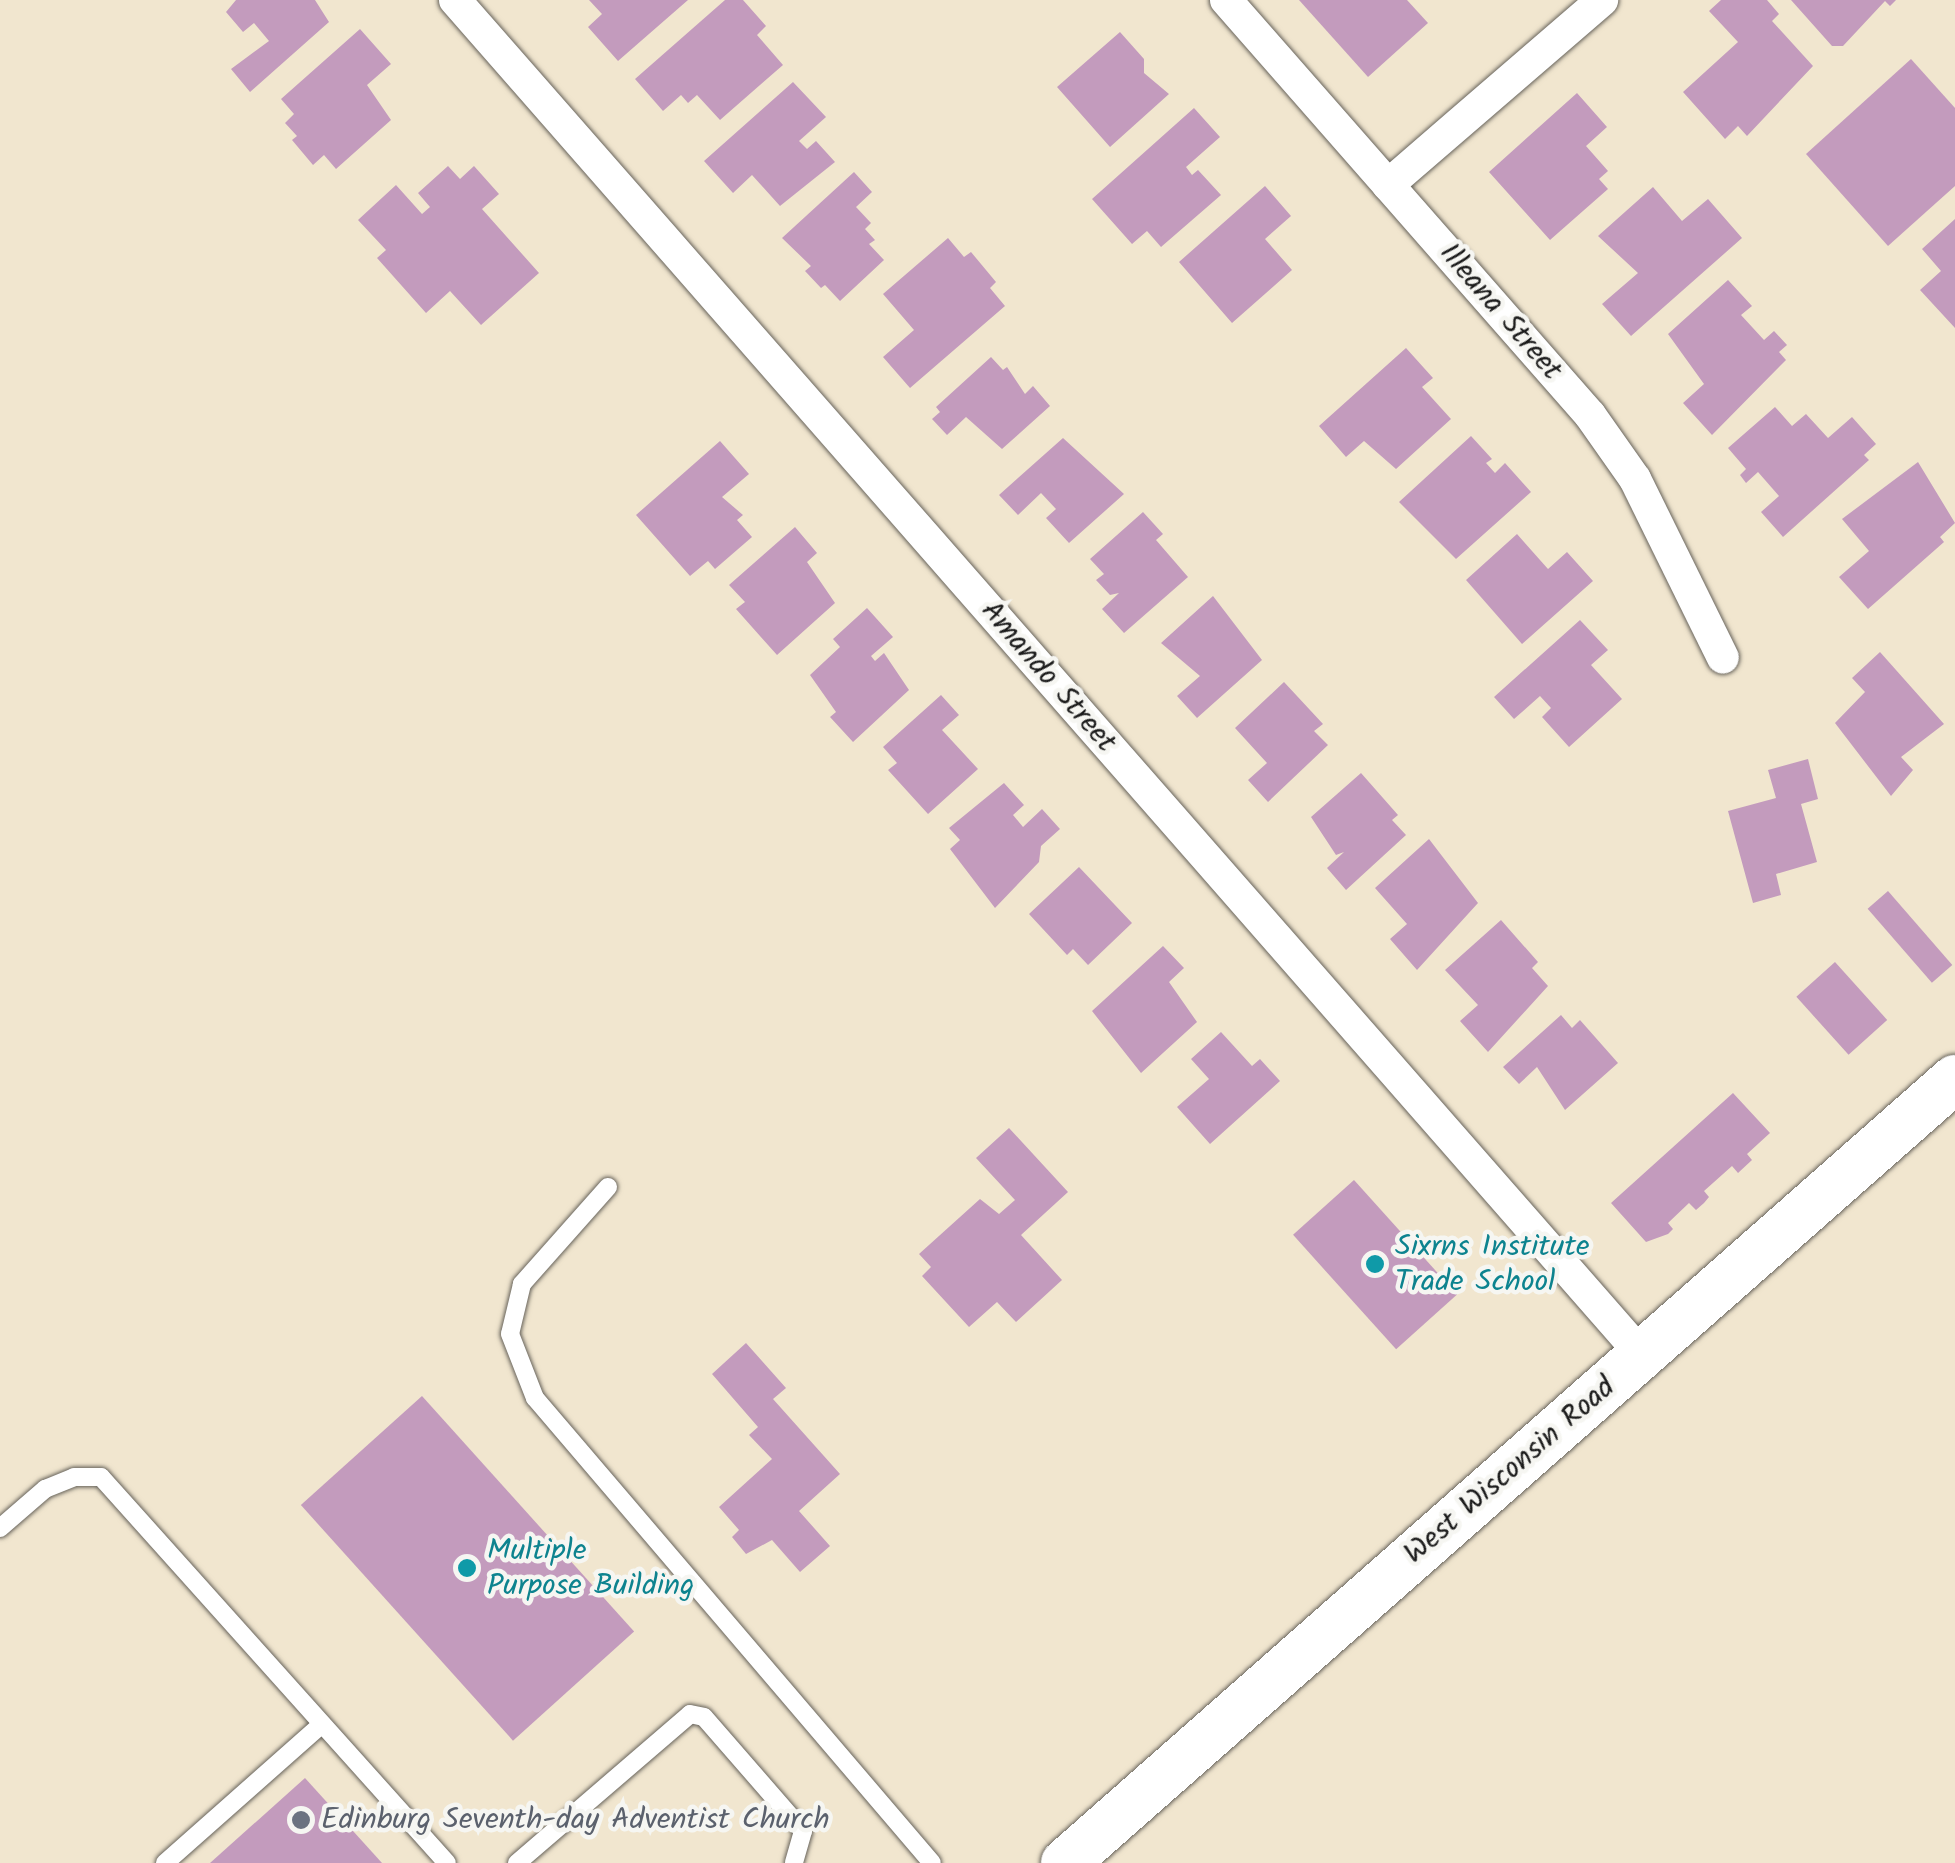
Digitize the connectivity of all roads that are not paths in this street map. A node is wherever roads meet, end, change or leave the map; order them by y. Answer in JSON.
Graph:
{"nodes":[{"id":1,"x":455,"y":0,"type":"edge"},
{"id":2,"x":1226,"y":0,"type":"edge"},
{"id":3,"x":1602,"y":0,"type":"edge"},
{"id":4,"x":1388,"y":185,"type":"junction"},
{"id":5,"x":1723,"y":658,"type":"dead end"},
{"id":6,"x":1955,"y":1079,"type":"edge"},
{"id":7,"x":608,"y":1187,"type":"dead end"},
{"id":8,"x":1642,"y":1355,"type":"junction"},
{"id":9,"x":0,"y":1528,"type":"edge"},
{"id":10,"x":320,"y":1726,"type":"junction"},
{"id":11,"x":166,"y":1863,"type":"edge"},
{"id":12,"x":447,"y":1863,"type":"edge"},
{"id":13,"x":517,"y":1863,"type":"edge"},
{"id":14,"x":794,"y":1863,"type":"edge"},
{"id":15,"x":932,"y":1863,"type":"edge"},
{"id":16,"x":1065,"y":1863,"type":"edge"}],
"edges":[{"from":1,"to":8,"type":"street","name":"Amando Street"},
{"from":2,"to":4,"type":"street","name":"Illeana Street"},
{"from":3,"to":4,"type":"street"},
{"from":4,"to":5,"type":"street","name":"Illeana Street"},
{"from":6,"to":8,"type":"street","name":"West Wisconsin Road"},
{"from":7,"to":15,"type":"lane"},
{"from":8,"to":16,"type":"street","name":"West Wisconsin Road"},
{"from":9,"to":10,"type":"lane"},
{"from":10,"to":11,"type":"lane"},
{"from":10,"to":12,"type":"lane"},
{"from":13,"to":14,"type":"lane"}]}
